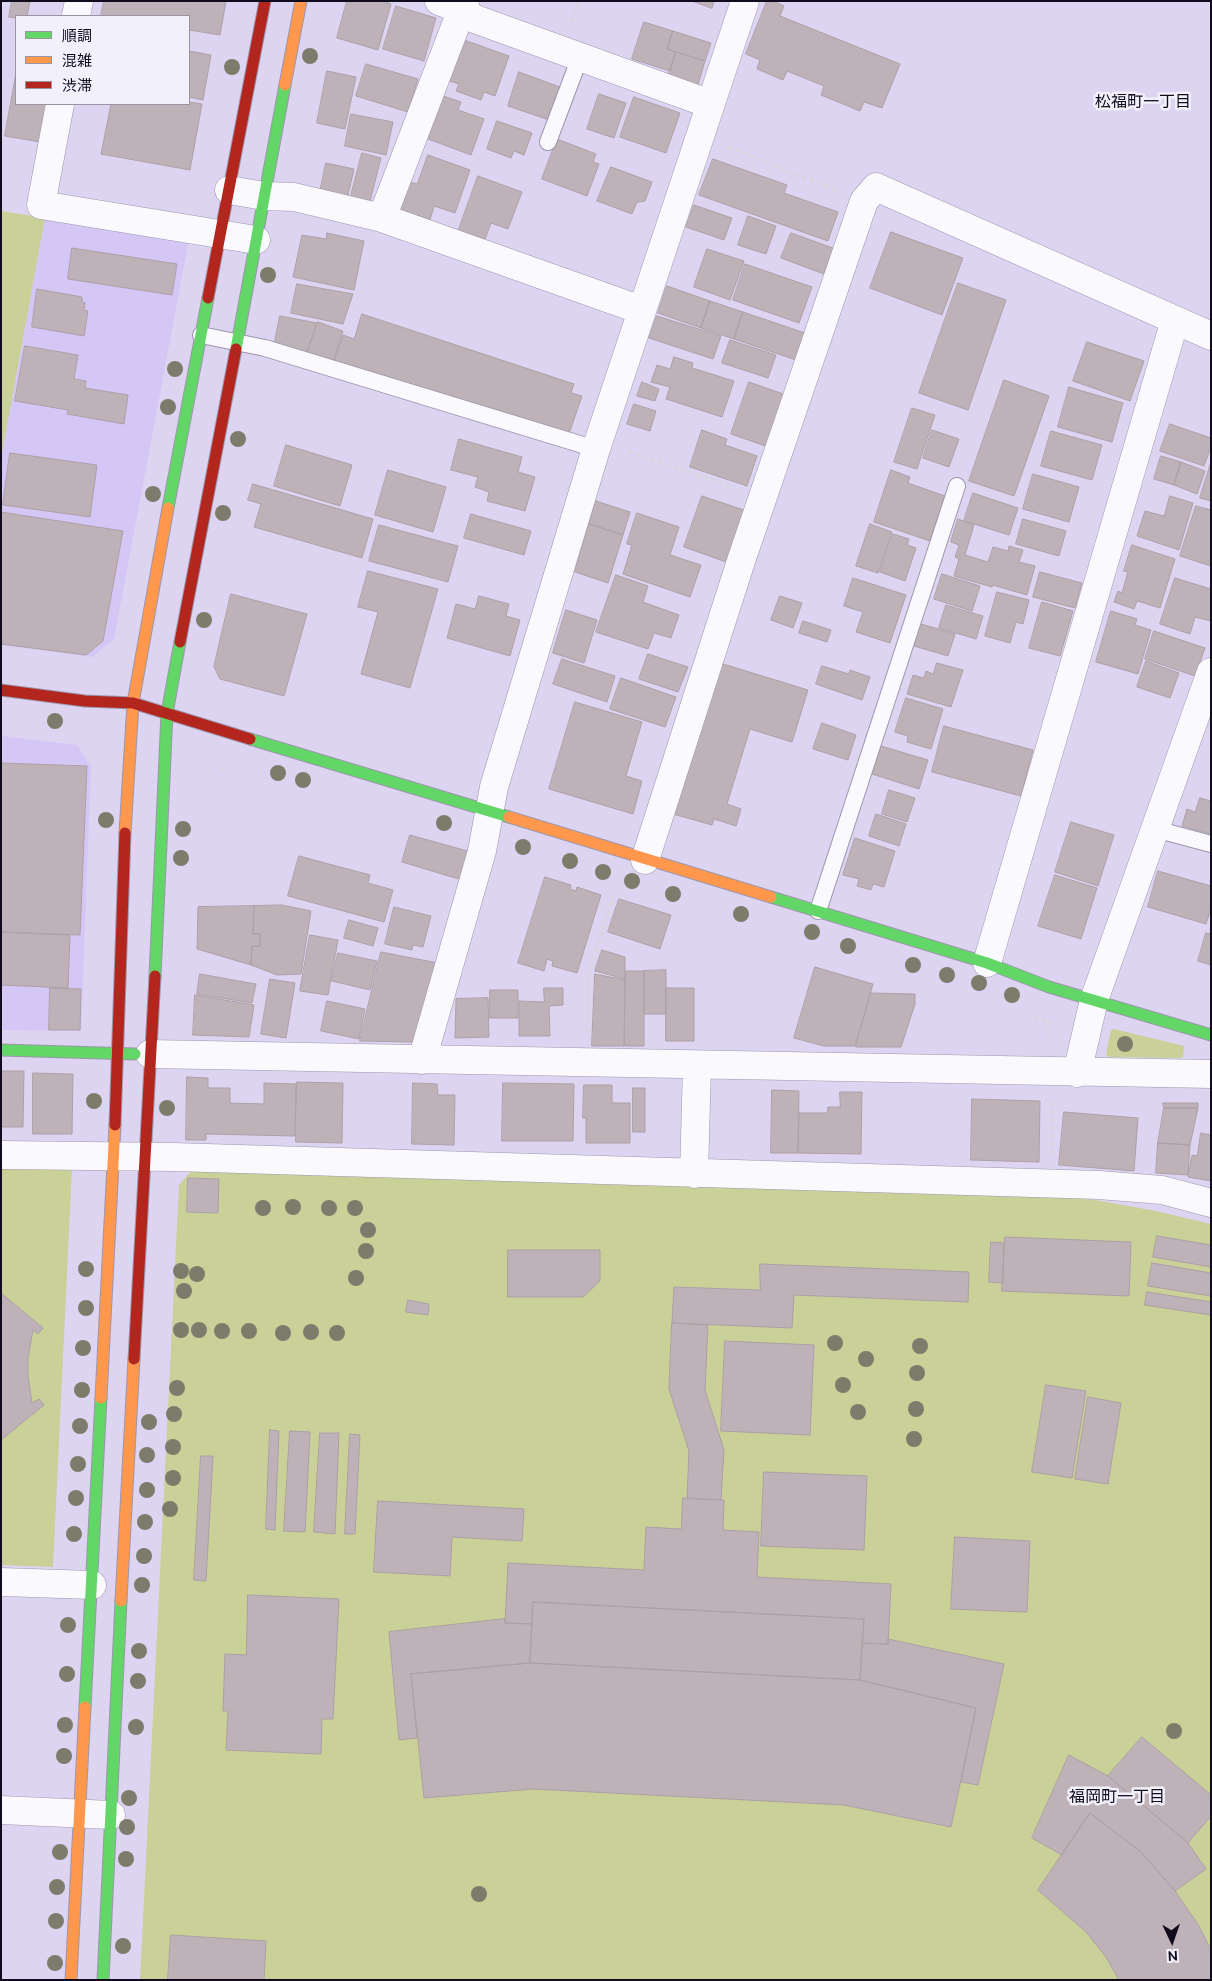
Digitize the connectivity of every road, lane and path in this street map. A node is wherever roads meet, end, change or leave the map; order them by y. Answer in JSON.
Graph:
{"nodes":[{"id":1,"x":79,"y":1,"type":"edge"},
{"id":2,"x":265,"y":1,"type":"edge"},
{"id":3,"x":301,"y":1,"type":"edge"},
{"id":4,"x":745,"y":1,"type":"edge"},
{"id":5,"x":456,"y":4,"type":"edge"},
{"id":6,"x":76,"y":15,"type":"edge"},
{"id":7,"x":580,"y":57,"type":"junction"},
{"id":8,"x":710,"y":104,"type":"junction"},
{"id":9,"x":60,"y":105,"type":"edge"},
{"id":10,"x":700,"y":136,"type":"junction"},
{"id":11,"x":548,"y":142,"type":"dead end"},
{"id":12,"x":229,"y":190,"type":"junction"},
{"id":13,"x":264,"y":196,"type":"junction"},
{"id":14,"x":864,"y":201,"type":"junction"},
{"id":15,"x":382,"y":218,"type":"junction"},
{"id":16,"x":220,"y":234,"type":"junction"},
{"id":17,"x":256,"y":240,"type":"junction"},
{"id":18,"x":641,"y":310,"type":"junction"},
{"id":19,"x":1175,"y":320,"type":"junction"},
{"id":20,"x":201,"y":335,"type":"junction"},
{"id":21,"x":1211,"y":336,"type":"edge"},
{"id":22,"x":238,"y":342,"type":"junction"},
{"id":23,"x":597,"y":445,"type":"junction"},
{"id":24,"x":957,"y":486,"type":"dead end"},
{"id":25,"x":763,"y":498,"type":"junction"},
{"id":26,"x":1211,"y":672,"type":"edge"},
{"id":27,"x":1,"y":690,"type":"edge"},
{"id":28,"x":133,"y":703,"type":"junction"},
{"id":29,"x":168,"y":713,"type":"junction"},
{"id":30,"x":490,"y":812,"type":"junction"},
{"id":31,"x":1155,"y":829,"type":"junction"},
{"id":32,"x":1211,"y":844,"type":"edge"},
{"id":33,"x":645,"y":860,"type":"junction"},
{"id":34,"x":615,"y":891,"type":"dead end"},
{"id":35,"x":818,"y":911,"type":"junction"},
{"id":36,"x":987,"y":964,"type":"junction"},
{"id":37,"x":1094,"y":1000,"type":"junction"},
{"id":38,"x":1034,"y":1018,"type":"dead end"},
{"id":39,"x":1211,"y":1035,"type":"edge"},
{"id":40,"x":1046,"y":1040,"type":"dead end"},
{"id":41,"x":1,"y":1050,"type":"edge"},
{"id":42,"x":118,"y":1053,"type":"junction"},
{"id":43,"x":150,"y":1054,"type":"junction"},
{"id":44,"x":422,"y":1060,"type":"junction"},
{"id":45,"x":586,"y":1063,"type":"junction"},
{"id":46,"x":697,"y":1064,"type":"junction"},
{"id":47,"x":1077,"y":1073,"type":"junction"},
{"id":48,"x":1211,"y":1074,"type":"edge"},
{"id":49,"x":1054,"y":1094,"type":"dead end"},
{"id":50,"x":1,"y":1155,"type":"edge"},
{"id":51,"x":114,"y":1157,"type":"junction"},
{"id":52,"x":146,"y":1157,"type":"junction"},
{"id":53,"x":694,"y":1174,"type":"junction"},
{"id":54,"x":1050,"y":1183,"type":"junction"},
{"id":55,"x":1211,"y":1203,"type":"edge"},
{"id":56,"x":1,"y":1582,"type":"edge"},
{"id":57,"x":92,"y":1585,"type":"junction"},
{"id":58,"x":1,"y":1810,"type":"edge"},
{"id":59,"x":80,"y":1814,"type":"junction"},
{"id":60,"x":111,"y":1815,"type":"junction"},
{"id":61,"x":71,"y":1980,"type":"edge"},
{"id":62,"x":103,"y":1980,"type":"edge"}],
"edges":[{"from":1,"to":6,"type":"street"},
{"from":2,"to":12,"type":"street"},
{"from":3,"to":13,"type":"street"},
{"from":4,"to":8,"type":"street"},
{"from":5,"to":7,"type":"street"},
{"from":5,"to":15,"type":"street"},
{"from":7,"to":8,"type":"street"},
{"from":7,"to":11,"type":"lane"},
{"from":8,"to":10,"type":"street"},
{"from":9,"to":16,"type":"street"},
{"from":10,"to":14,"type":"path"},
{"from":10,"to":18,"type":"street"},
{"from":12,"to":13,"type":"street"},
{"from":12,"to":16,"type":"street"},
{"from":13,"to":15,"type":"street"},
{"from":13,"to":17,"type":"street"},
{"from":14,"to":19,"type":"street"},
{"from":14,"to":25,"type":"street"},
{"from":15,"to":18,"type":"street"},
{"from":16,"to":17,"type":"street"},
{"from":16,"to":20,"type":"street"},
{"from":17,"to":22,"type":"street"},
{"from":18,"to":23,"type":"street"},
{"from":19,"to":21,"type":"street"},
{"from":19,"to":36,"type":"street"},
{"from":20,"to":22,"type":"lane"},
{"from":20,"to":28,"type":"street"},
{"from":22,"to":23,"type":"lane"},
{"from":22,"to":29,"type":"street"},
{"from":23,"to":25,"type":"path"},
{"from":23,"to":30,"type":"street"},
{"from":24,"to":35,"type":"lane"},
{"from":25,"to":33,"type":"street"},
{"from":26,"to":31,"type":"street"},
{"from":27,"to":28,"type":"street"},
{"from":28,"to":29,"type":"street"},
{"from":28,"to":42,"type":"street"},
{"from":29,"to":30,"type":"street"},
{"from":29,"to":43,"type":"street"},
{"from":30,"to":33,"type":"street"},
{"from":30,"to":44,"type":"street"},
{"from":31,"to":32,"type":"lane"},
{"from":31,"to":37,"type":"street"},
{"from":33,"to":35,"type":"street"},
{"from":34,"to":45,"type":"path"},
{"from":35,"to":36,"type":"street"},
{"from":36,"to":37,"type":"street"},
{"from":37,"to":39,"type":"street"},
{"from":37,"to":47,"type":"street"},
{"from":38,"to":40,"type":"path"},
{"from":41,"to":42,"type":"street"},
{"from":42,"to":43,"type":"street"},
{"from":42,"to":51,"type":"street"},
{"from":43,"to":44,"type":"street"},
{"from":43,"to":52,"type":"street"},
{"from":44,"to":45,"type":"street"},
{"from":45,"to":46,"type":"street"},
{"from":46,"to":47,"type":"street"},
{"from":46,"to":53,"type":"street"},
{"from":47,"to":48,"type":"street"},
{"from":49,"to":54,"type":"path"},
{"from":50,"to":51,"type":"street"},
{"from":51,"to":52,"type":"street"},
{"from":51,"to":57,"type":"street"},
{"from":52,"to":53,"type":"street"},
{"from":52,"to":60,"type":"street"},
{"from":53,"to":54,"type":"street"},
{"from":54,"to":55,"type":"street"},
{"from":56,"to":57,"type":"street"},
{"from":57,"to":59,"type":"street"},
{"from":58,"to":59,"type":"street"},
{"from":59,"to":60,"type":"street"},
{"from":59,"to":61,"type":"street"},
{"from":60,"to":62,"type":"street"}]}
